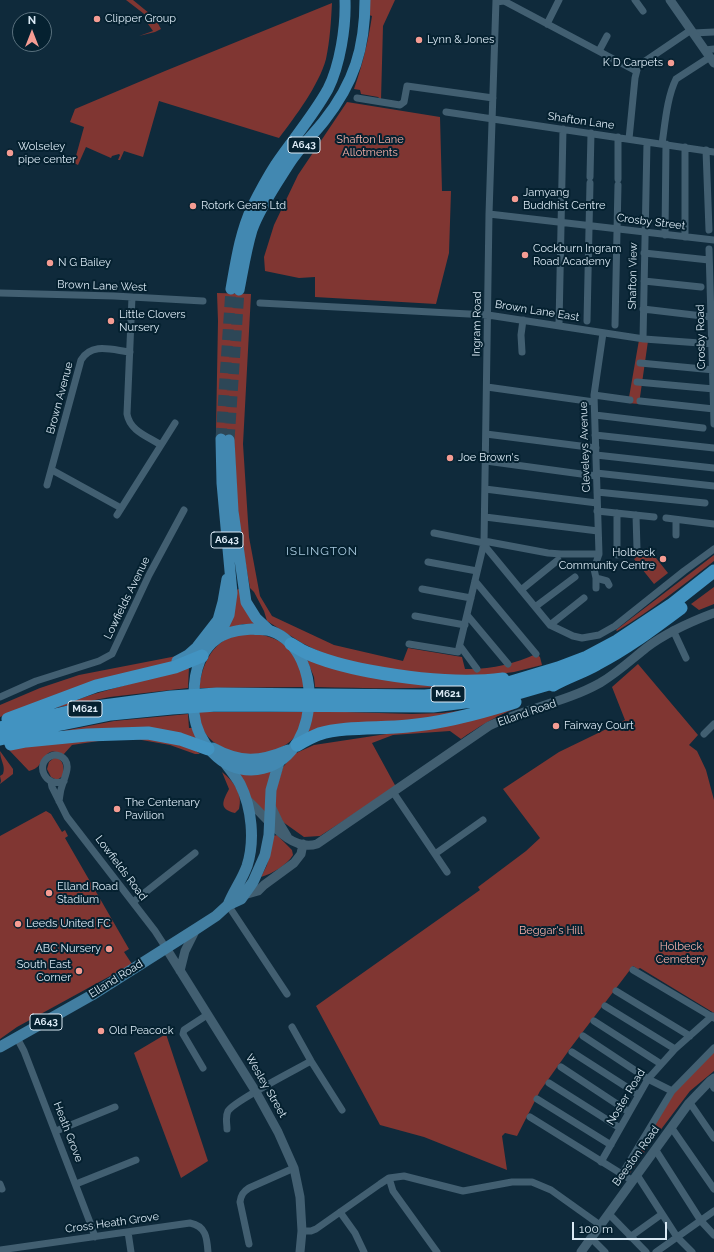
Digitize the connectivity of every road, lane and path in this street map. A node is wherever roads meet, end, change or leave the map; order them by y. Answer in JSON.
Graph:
{"nodes":[{"id":1,"x":345,"y":0,"type":"edge"},
{"id":2,"x":365,"y":0,"type":"edge"},
{"id":3,"x":559,"y":0,"type":"edge"},
{"id":4,"x":635,"y":0,"type":"edge"},
{"id":5,"x":496,"y":1,"type":"edge"},
{"id":6,"x":673,"y":1,"type":"edge"},
{"id":7,"x":643,"y":11,"type":"dead end"},
{"id":8,"x":547,"y":24,"type":"junction"},
{"id":9,"x":692,"y":31,"type":"junction"},
{"id":10,"x":714,"y":32,"type":"edge"},
{"id":11,"x":607,"y":36,"type":"dead end"},
{"id":12,"x":599,"y":51,"type":"junction"},
{"id":13,"x":711,"y":55,"type":"edge"},
{"id":14,"x":636,"y":71,"type":"junction"},
{"id":15,"x":357,"y":98,"type":"dead end"},
{"id":16,"x":493,"y":98,"type":"junction"},
{"id":17,"x":446,"y":112,"type":"dead end"},
{"id":18,"x":492,"y":118,"type":"junction"},
{"id":19,"x":563,"y":129,"type":"junction"},
{"id":20,"x":591,"y":133,"type":"junction"},
{"id":21,"x":618,"y":137,"type":"junction"},
{"id":22,"x":629,"y":139,"type":"junction"},
{"id":23,"x":646,"y":142,"type":"junction"},
{"id":24,"x":664,"y":144,"type":"junction"},
{"id":25,"x":684,"y":147,"type":"junction"},
{"id":26,"x":706,"y":150,"type":"junction"},
{"id":27,"x":714,"y":152,"type":"edge"},
{"id":28,"x":489,"y":214,"type":"junction"},
{"id":29,"x":560,"y":223,"type":"junction"},
{"id":30,"x":589,"y":226,"type":"junction"},
{"id":31,"x":617,"y":229,"type":"junction"},
{"id":32,"x":709,"y":230,"type":"dead end"},
{"id":33,"x":644,"y":233,"type":"junction"},
{"id":34,"x":665,"y":235,"type":"junction"},
{"id":35,"x":685,"y":237,"type":"junction"},
{"id":36,"x":714,"y":240,"type":"edge"},
{"id":37,"x":709,"y":249,"type":"dead end"},
{"id":38,"x":644,"y":253,"type":"junction"},
{"id":39,"x":709,"y":260,"type":"junction"},
{"id":40,"x":644,"y":281,"type":"junction"},
{"id":41,"x":712,"y":286,"type":"edge"},
{"id":42,"x":701,"y":287,"type":"dead end"},
{"id":43,"x":0,"y":293,"type":"edge"},
{"id":44,"x":132,"y":297,"type":"junction"},
{"id":45,"x":203,"y":301,"type":"dead end"},
{"id":46,"x":260,"y":303,"type":"dead end"},
{"id":47,"x":643,"y":309,"type":"junction"},
{"id":48,"x":488,"y":315,"type":"junction"},
{"id":49,"x":711,"y":317,"type":"junction"},
{"id":50,"x":523,"y":320,"type":"junction"},
{"id":51,"x":587,"y":321,"type":"dead end"},
{"id":52,"x":559,"y":325,"type":"junction"},
{"id":53,"x":615,"y":325,"type":"dead end"},
{"id":54,"x":603,"y":333,"type":"junction"},
{"id":55,"x":521,"y":335,"type":"junction"},
{"id":56,"x":530,"y":336,"type":"dead end"},
{"id":57,"x":643,"y":339,"type":"junction"},
{"id":58,"x":713,"y":344,"type":"edge"},
{"id":59,"x":130,"y":352,"type":"junction"},
{"id":60,"x":522,"y":352,"type":"dead end"},
{"id":61,"x":640,"y":363,"type":"dead end"},
{"id":62,"x":713,"y":370,"type":"edge"},
{"id":63,"x":637,"y":382,"type":"dead end"},
{"id":64,"x":487,"y":387,"type":"junction"},
{"id":65,"x":713,"y":389,"type":"edge"},
{"id":66,"x":594,"y":398,"type":"junction"},
{"id":67,"x":630,"y":400,"type":"dead end"},
{"id":68,"x":640,"y":401,"type":"dead end"},
{"id":69,"x":714,"y":409,"type":"edge"},
{"id":70,"x":595,"y":415,"type":"junction"},
{"id":71,"x":175,"y":423,"type":"dead end"},
{"id":72,"x":714,"y":424,"type":"edge"},
{"id":73,"x":703,"y":428,"type":"dead end"},
{"id":74,"x":486,"y":434,"type":"junction"},
{"id":75,"x":595,"y":435,"type":"junction"},
{"id":76,"x":161,"y":444,"type":"junction"},
{"id":77,"x":714,"y":448,"type":"edge"},
{"id":78,"x":596,"y":451,"type":"junction"},
{"id":79,"x":486,"y":462,"type":"junction"},
{"id":80,"x":714,"y":468,"type":"edge"},
{"id":81,"x":52,"y":470,"type":"junction"},
{"id":82,"x":596,"y":474,"type":"junction"},
{"id":83,"x":47,"y":485,"type":"dead end"},
{"id":84,"x":714,"y":486,"type":"edge"},
{"id":85,"x":485,"y":489,"type":"junction"},
{"id":86,"x":597,"y":492,"type":"junction"},
{"id":87,"x":705,"y":504,"type":"dead end"},
{"id":88,"x":597,"y":507,"type":"junction"},
{"id":89,"x":121,"y":508,"type":"junction"},
{"id":90,"x":184,"y":510,"type":"dead end"},
{"id":91,"x":616,"y":513,"type":"junction"},
{"id":92,"x":116,"y":515,"type":"dead end"},
{"id":93,"x":636,"y":515,"type":"junction"},
{"id":94,"x":485,"y":517,"type":"junction"},
{"id":95,"x":654,"y":517,"type":"dead end"},
{"id":96,"x":666,"y":518,"type":"dead end"},
{"id":97,"x":676,"y":520,"type":"junction"},
{"id":98,"x":714,"y":524,"type":"edge"},
{"id":99,"x":598,"y":531,"type":"junction"},
{"id":100,"x":434,"y":533,"type":"dead end"},
{"id":101,"x":676,"y":535,"type":"dead end"},
{"id":102,"x":484,"y":543,"type":"junction"},
{"id":103,"x":637,"y":549,"type":"dead end"},
{"id":104,"x":714,"y":549,"type":"edge"},
{"id":105,"x":228,"y":554,"type":"junction"},
{"id":106,"x":617,"y":556,"type":"dead end"},
{"id":107,"x":597,"y":558,"type":"junction"},
{"id":108,"x":558,"y":560,"type":"dead end"},
{"id":109,"x":428,"y":562,"type":"dead end"},
{"id":110,"x":477,"y":571,"type":"junction"},
{"id":111,"x":714,"y":571,"type":"edge"},
{"id":112,"x":575,"y":577,"type":"dead end"},
{"id":113,"x":596,"y":578,"type":"junction"},
{"id":114,"x":475,"y":581,"type":"junction"},
{"id":115,"x":714,"y":582,"type":"edge"},
{"id":116,"x":609,"y":586,"type":"dead end"},
{"id":117,"x":596,"y":588,"type":"dead end"},
{"id":118,"x":422,"y":589,"type":"dead end"},
{"id":119,"x":521,"y":590,"type":"junction"},
{"id":120,"x":471,"y":598,"type":"junction"},
{"id":121,"x":584,"y":598,"type":"dead end"},
{"id":122,"x":535,"y":607,"type":"junction"},
{"id":123,"x":714,"y":613,"type":"edge"},
{"id":124,"x":467,"y":615,"type":"junction"},
{"id":125,"x":415,"y":616,"type":"dead end"},
{"id":126,"x":464,"y":625,"type":"junction"},
{"id":127,"x":550,"y":625,"type":"junction"},
{"id":128,"x":673,"y":630,"type":"junction"},
{"id":129,"x":270,"y":631,"type":"junction"},
{"id":130,"x":218,"y":638,"type":"junction"},
{"id":131,"x":291,"y":644,"type":"junction"},
{"id":132,"x":409,"y":644,"type":"dead end"},
{"id":133,"x":460,"y":646,"type":"junction"},
{"id":134,"x":532,"y":653,"type":"dead end"},
{"id":135,"x":202,"y":656,"type":"junction"},
{"id":136,"x":503,"y":657,"type":"junction"},
{"id":137,"x":686,"y":658,"type":"dead end"},
{"id":138,"x":497,"y":662,"type":"dead end"},
{"id":139,"x":508,"y":664,"type":"dead end"},
{"id":140,"x":477,"y":669,"type":"dead end"},
{"id":141,"x":161,"y":670,"type":"junction"},
{"id":142,"x":558,"y":675,"type":"junction"},
{"id":143,"x":0,"y":697,"type":"edge"},
{"id":144,"x":0,"y":722,"type":"edge"},
{"id":145,"x":713,"y":728,"type":"edge"},
{"id":146,"x":704,"y":734,"type":"dead end"},
{"id":147,"x":3,"y":739,"type":"edge"},
{"id":148,"x":297,"y":745,"type":"junction"},
{"id":149,"x":207,"y":746,"type":"junction"},
{"id":150,"x":279,"y":762,"type":"junction"},
{"id":151,"x":226,"y":764,"type":"junction"},
{"id":152,"x":51,"y":782,"type":"junction"},
{"id":153,"x":64,"y":782,"type":"junction"},
{"id":154,"x":393,"y":792,"type":"junction"},
{"id":155,"x":246,"y":799,"type":"junction"},
{"id":156,"x":60,"y":801,"type":"junction"},
{"id":157,"x":270,"y":804,"type":"junction"},
{"id":158,"x":483,"y":820,"type":"dead end"},
{"id":159,"x":270,"y":823,"type":"junction"},
{"id":160,"x":288,"y":837,"type":"junction"},
{"id":161,"x":303,"y":844,"type":"junction"},
{"id":162,"x":195,"y":853,"type":"dead end"},
{"id":163,"x":435,"y":854,"type":"junction"},
{"id":164,"x":447,"y":872,"type":"dead end"},
{"id":165,"x":244,"y":895,"type":"junction"},
{"id":166,"x":133,"y":902,"type":"junction"},
{"id":167,"x":228,"y":905,"type":"junction"},
{"id":168,"x":196,"y":929,"type":"junction"},
{"id":169,"x":166,"y":948,"type":"junction"},
{"id":170,"x":633,"y":970,"type":"dead end"},
{"id":171,"x":180,"y":971,"type":"junction"},
{"id":172,"x":616,"y":991,"type":"dead end"},
{"id":173,"x":287,"y":994,"type":"dead end"},
{"id":174,"x":605,"y":1006,"type":"dead end"},
{"id":175,"x":207,"y":1015,"type":"junction"},
{"id":176,"x":713,"y":1017,"type":"edge"},
{"id":177,"x":594,"y":1021,"type":"dead end"},
{"id":178,"x":292,"y":1027,"type":"dead end"},
{"id":179,"x":583,"y":1036,"type":"dead end"},
{"id":180,"x":690,"y":1036,"type":"junction"},
{"id":181,"x":17,"y":1038,"type":"junction"},
{"id":182,"x":0,"y":1047,"type":"edge"},
{"id":183,"x":714,"y":1048,"type":"edge"},
{"id":184,"x":675,"y":1049,"type":"junction"},
{"id":185,"x":572,"y":1052,"type":"dead end"},
{"id":186,"x":311,"y":1060,"type":"junction"},
{"id":187,"x":660,"y":1064,"type":"junction"},
{"id":188,"x":561,"y":1067,"type":"dead end"},
{"id":189,"x":203,"y":1068,"type":"dead end"},
{"id":190,"x":648,"y":1079,"type":"junction"},
{"id":191,"x":712,"y":1082,"type":"edge"},
{"id":192,"x":549,"y":1083,"type":"dead end"},
{"id":193,"x":672,"y":1091,"type":"junction"},
{"id":194,"x":256,"y":1092,"type":"junction"},
{"id":195,"x":639,"y":1095,"type":"junction"},
{"id":196,"x":537,"y":1099,"type":"dead end"},
{"id":197,"x":690,"y":1103,"type":"junction"},
{"id":198,"x":116,"y":1107,"type":"dead end"},
{"id":199,"x":342,"y":1110,"type":"dead end"},
{"id":200,"x":629,"y":1112,"type":"junction"},
{"id":201,"x":530,"y":1117,"type":"dead end"},
{"id":202,"x":672,"y":1127,"type":"junction"},
{"id":203,"x":620,"y":1128,"type":"junction"},
{"id":204,"x":227,"y":1129,"type":"dead end"},
{"id":205,"x":56,"y":1131,"type":"junction"},
{"id":206,"x":714,"y":1138,"type":"edge"},
{"id":207,"x":611,"y":1145,"type":"junction"},
{"id":208,"x":655,"y":1149,"type":"junction"},
{"id":209,"x":136,"y":1160,"type":"dead end"},
{"id":210,"x":602,"y":1162,"type":"junction"},
{"id":211,"x":294,"y":1168,"type":"junction"},
{"id":212,"x":622,"y":1174,"type":"junction"},
{"id":213,"x":389,"y":1178,"type":"junction"},
{"id":214,"x":635,"y":1178,"type":"junction"},
{"id":215,"x":76,"y":1184,"type":"junction"},
{"id":216,"x":714,"y":1189,"type":"edge"},
{"id":217,"x":714,"y":1211,"type":"edge"},
{"id":218,"x":340,"y":1212,"type":"junction"},
{"id":219,"x":609,"y":1214,"type":"junction"},
{"id":220,"x":662,"y":1214,"type":"junction"},
{"id":221,"x":701,"y":1221,"type":"junction"},
{"id":222,"x":600,"y":1225,"type":"junction"},
{"id":223,"x":302,"y":1231,"type":"junction"},
{"id":224,"x":128,"y":1232,"type":"junction"},
{"id":225,"x":714,"y":1235,"type":"edge"},
{"id":226,"x":95,"y":1236,"type":"junction"},
{"id":227,"x":677,"y":1236,"type":"junction"},
{"id":228,"x":630,"y":1237,"type":"junction"},
{"id":229,"x":591,"y":1238,"type":"junction"},
{"id":230,"x":249,"y":1244,"type":"dead end"},
{"id":231,"x":0,"y":1250,"type":"edge"},
{"id":232,"x":131,"y":1252,"type":"edge"},
{"id":233,"x":208,"y":1252,"type":"edge"},
{"id":234,"x":300,"y":1252,"type":"edge"},
{"id":235,"x":364,"y":1252,"type":"edge"},
{"id":236,"x":437,"y":1252,"type":"edge"},
{"id":237,"x":581,"y":1252,"type":"edge"},
{"id":238,"x":605,"y":1252,"type":"edge"},
{"id":239,"x":646,"y":1252,"type":"edge"},
{"id":240,"x":656,"y":1252,"type":"edge"},
{"id":241,"x":692,"y":1252,"type":"edge"}],
"edges":[{"from":1,"to":2,"type":"highway","number":"A643"},
{"from":3,"to":8,"type":"street"},
{"from":4,"to":7,"type":"street"},
{"from":5,"to":8,"type":"street"},
{"from":5,"to":16,"type":"street","name":"Ingram Road"},
{"from":6,"to":9,"type":"street"},
{"from":8,"to":12,"type":"street"},
{"from":9,"to":10,"type":"street"},
{"from":9,"to":13,"type":"street"},
{"from":9,"to":14,"type":"street"},
{"from":11,"to":12,"type":"street"},
{"from":12,"to":14,"type":"street"},
{"from":13,"to":24,"type":"street"},
{"from":14,"to":22,"type":"street"},
{"from":15,"to":16,"type":"street"},
{"from":16,"to":18,"type":"street","name":"Ingram Road"},
{"from":17,"to":18,"type":"street","name":"Shafton Lane"},
{"from":18,"to":19,"type":"street","name":"Shafton Lane"},
{"from":18,"to":28,"type":"street","name":"Ingram Road"},
{"from":19,"to":20,"type":"street","name":"Shafton Lane"},
{"from":19,"to":29,"type":"street"},
{"from":20,"to":21,"type":"street","name":"Shafton Lane"},
{"from":20,"to":30,"type":"street"},
{"from":21,"to":22,"type":"street","name":"Shafton Lane"},
{"from":21,"to":31,"type":"street"},
{"from":22,"to":23,"type":"street","name":"Shafton Lane"},
{"from":23,"to":24,"type":"street","name":"Shafton Lane"},
{"from":23,"to":33,"type":"street","name":"Shafton View"},
{"from":24,"to":25,"type":"street","name":"Shafton Lane"},
{"from":24,"to":34,"type":"street"},
{"from":25,"to":26,"type":"street","name":"Shafton Lane"},
{"from":25,"to":35,"type":"street"},
{"from":26,"to":27,"type":"street","name":"Shafton Lane"},
{"from":26,"to":32,"type":"street"},
{"from":28,"to":29,"type":"street","name":"Crosby Street"},
{"from":28,"to":48,"type":"street","name":"Ingram Road"},
{"from":29,"to":30,"type":"street","name":"Crosby Street"},
{"from":29,"to":52,"type":"street"},
{"from":30,"to":31,"type":"street","name":"Crosby Street"},
{"from":30,"to":51,"type":"street"},
{"from":31,"to":33,"type":"street","name":"Crosby Street"},
{"from":31,"to":53,"type":"street"},
{"from":33,"to":34,"type":"street","name":"Crosby Street"},
{"from":33,"to":38,"type":"street","name":"Shafton View"},
{"from":34,"to":35,"type":"street","name":"Crosby Street"},
{"from":35,"to":36,"type":"street","name":"Crosby Street"},
{"from":37,"to":39,"type":"street","name":"Crosby Road"},
{"from":38,"to":39,"type":"street"},
{"from":38,"to":40,"type":"street","name":"Shafton View"},
{"from":39,"to":41,"type":"street","name":"Crosby Road"},
{"from":40,"to":42,"type":"street"},
{"from":40,"to":47,"type":"street","name":"Shafton View"},
{"from":41,"to":49,"type":"street","name":"Crosby Road"},
{"from":43,"to":44,"type":"street","name":"Brown Lane West"},
{"from":44,"to":45,"type":"street","name":"Brown Lane West"},
{"from":44,"to":59,"type":"street"},
{"from":46,"to":48,"type":"street","name":"Brown Lane East"},
{"from":47,"to":49,"type":"street"},
{"from":47,"to":57,"type":"street","name":"Shafton View"},
{"from":48,"to":50,"type":"street","name":"Brown Lane East"},
{"from":48,"to":64,"type":"street","name":"Ingram Road"},
{"from":49,"to":58,"type":"street","name":"Crosby Road"},
{"from":50,"to":52,"type":"street","name":"Brown Lane East"},
{"from":50,"to":55,"type":"street"},
{"from":52,"to":54,"type":"street","name":"Brown Lane East"},
{"from":54,"to":57,"type":"street","name":"Brown Lane East"},
{"from":54,"to":66,"type":"street","name":"Cleveleys Avenue"},
{"from":55,"to":56,"type":"street"},
{"from":55,"to":60,"type":"street"},
{"from":57,"to":58,"type":"street","name":"Brown Lane East"},
{"from":58,"to":62,"type":"street","name":"Crosby Road"},
{"from":59,"to":76,"type":"street"},
{"from":59,"to":81,"type":"street","name":"Brown Avenue"},
{"from":61,"to":62,"type":"street"},
{"from":62,"to":65,"type":"street","name":"Crosby Road"},
{"from":63,"to":65,"type":"street"},
{"from":64,"to":66,"type":"street"},
{"from":64,"to":74,"type":"street","name":"Ingram Road"},
{"from":65,"to":69,"type":"street","name":"Crosby Road"},
{"from":66,"to":67,"type":"street"},
{"from":66,"to":70,"type":"street","name":"Cleveleys Avenue"},
{"from":68,"to":69,"type":"street"},
{"from":69,"to":72,"type":"street","name":"Crosby Road"},
{"from":70,"to":73,"type":"street"},
{"from":70,"to":75,"type":"street","name":"Cleveleys Avenue"},
{"from":71,"to":76,"type":"street"},
{"from":74,"to":78,"type":"street"},
{"from":74,"to":79,"type":"street","name":"Ingram Road"},
{"from":75,"to":77,"type":"street"},
{"from":75,"to":78,"type":"street","name":"Cleveleys Avenue"},
{"from":76,"to":89,"type":"street"},
{"from":78,"to":80,"type":"street"},
{"from":78,"to":82,"type":"street","name":"Cleveleys Avenue"},
{"from":79,"to":82,"type":"street"},
{"from":79,"to":85,"type":"street","name":"Ingram Road"},
{"from":81,"to":83,"type":"street","name":"Brown Avenue"},
{"from":81,"to":89,"type":"street"},
{"from":82,"to":84,"type":"street"},
{"from":82,"to":86,"type":"street","name":"Cleveleys Avenue"},
{"from":85,"to":88,"type":"street"},
{"from":85,"to":94,"type":"street","name":"Ingram Road"},
{"from":86,"to":87,"type":"street"},
{"from":86,"to":88,"type":"street","name":"Cleveleys Avenue"},
{"from":88,"to":91,"type":"street"},
{"from":88,"to":99,"type":"street","name":"Cleveleys Avenue"},
{"from":89,"to":92,"type":"street"},
{"from":90,"to":143,"type":"street","name":"Lowfields Avenue"},
{"from":91,"to":93,"type":"street"},
{"from":91,"to":106,"type":"street"},
{"from":93,"to":95,"type":"street"},
{"from":93,"to":103,"type":"street"},
{"from":94,"to":99,"type":"street"},
{"from":94,"to":102,"type":"street","name":"Ingram Road"},
{"from":96,"to":97,"type":"street"},
{"from":97,"to":98,"type":"street"},
{"from":97,"to":101,"type":"street"},
{"from":99,"to":107,"type":"street","name":"Cleveleys Avenue"},
{"from":100,"to":102,"type":"street"},
{"from":102,"to":107,"type":"street"},
{"from":102,"to":110,"type":"street","name":"Ingram Road"},
{"from":102,"to":119,"type":"street"},
{"from":104,"to":127,"type":"street"},
{"from":105,"to":129,"type":"highway","number":"A643"},
{"from":105,"to":130,"type":"highway","number":"A643"},
{"from":105,"to":141,"type":"highway"},
{"from":107,"to":113,"type":"street","name":"Cleveleys Avenue"},
{"from":108,"to":119,"type":"street"},
{"from":109,"to":110,"type":"street"},
{"from":110,"to":114,"type":"street","name":"Ingram Road"},
{"from":111,"to":142,"type":"highway","number":"M621"},
{"from":112,"to":122,"type":"street"},
{"from":113,"to":116,"type":"street"},
{"from":113,"to":117,"type":"street","name":"Cleveleys Avenue"},
{"from":114,"to":120,"type":"street","name":"Ingram Road"},
{"from":114,"to":134,"type":"street"},
{"from":115,"to":142,"type":"highway","number":"M621"},
{"from":118,"to":120,"type":"street"},
{"from":119,"to":122,"type":"street"},
{"from":120,"to":124,"type":"street","name":"Ingram Road"},
{"from":121,"to":127,"type":"street"},
{"from":122,"to":127,"type":"street"},
{"from":123,"to":128,"type":"street","name":"Elland Road"},
{"from":124,"to":126,"type":"street","name":"Ingram Road"},
{"from":124,"to":136,"type":"street"},
{"from":125,"to":126,"type":"street"},
{"from":126,"to":133,"type":"street","name":"Ingram Road"},
{"from":128,"to":137,"type":"street"},
{"from":128,"to":154,"type":"street","name":"Elland Road"},
{"from":129,"to":130,"type":"highway"},
{"from":129,"to":131,"type":"highway"},
{"from":130,"to":135,"type":"highway"},
{"from":131,"to":142,"type":"highway"},
{"from":131,"to":148,"type":"highway"},
{"from":132,"to":133,"type":"street"},
{"from":133,"to":140,"type":"street"},
{"from":135,"to":141,"type":"highway"},
{"from":135,"to":149,"type":"highway"},
{"from":136,"to":138,"type":"street"},
{"from":136,"to":139,"type":"street"},
{"from":141,"to":144,"type":"highway"},
{"from":142,"to":147,"type":"highway","number":"M621"},
{"from":142,"to":148,"type":"highway"},
{"from":145,"to":146,"type":"street"},
{"from":147,"to":149,"type":"highway"},
{"from":148,"to":149,"type":"highway"},
{"from":148,"to":150,"type":"highway"},
{"from":149,"to":151,"type":"highway"},
{"from":150,"to":151,"type":"highway"},
{"from":150,"to":157,"type":"main road","name":"Elland Road","number":"A643"},
{"from":151,"to":155,"type":"main road","name":"Elland Road","number":"A643"},
{"from":152,"to":153,"type":"street"},
{"from":152,"to":153,"type":"street","name":"Lowfields Road"},
{"from":152,"to":156,"type":"street","name":"Lowfields Road"},
{"from":153,"to":156,"type":"street","name":"Lowfields Road"},
{"from":154,"to":161,"type":"street","name":"Elland Road"},
{"from":154,"to":163,"type":"street"},
{"from":155,"to":159,"type":"street","name":"Elland Road"},
{"from":155,"to":167,"type":"main road","name":"Elland Road","number":"A643"},
{"from":156,"to":166,"type":"street","name":"Lowfields Road"},
{"from":157,"to":159,"type":"main road","name":"Elland Road","number":"A643"},
{"from":157,"to":160,"type":"street"},
{"from":158,"to":163,"type":"street"},
{"from":159,"to":160,"type":"street","name":"Elland Road"},
{"from":159,"to":165,"type":"main road","name":"Elland Road","number":"A643"},
{"from":160,"to":161,"type":"street","name":"Elland Road"},
{"from":161,"to":165,"type":"street","name":"Elland Road"},
{"from":162,"to":166,"type":"street"},
{"from":163,"to":164,"type":"street"},
{"from":165,"to":167,"type":"main road","name":"Elland Road","number":"A643"},
{"from":166,"to":169,"type":"street","name":"Lowfields Road"},
{"from":167,"to":168,"type":"main road","name":"Elland Road","number":"A643"},
{"from":167,"to":173,"type":"street"},
{"from":168,"to":169,"type":"main road","name":"Elland Road","number":"A643"},
{"from":168,"to":171,"type":"street"},
{"from":169,"to":171,"type":"street","name":"Wesley Street"},
{"from":169,"to":181,"type":"main road","name":"Elland Road","number":"A643"},
{"from":170,"to":176,"type":"street"},
{"from":171,"to":175,"type":"street","name":"Wesley Street"},
{"from":172,"to":180,"type":"street"},
{"from":174,"to":184,"type":"street"},
{"from":175,"to":189,"type":"street"},
{"from":175,"to":194,"type":"street","name":"Wesley Street"},
{"from":176,"to":180,"type":"street","name":"Noster Road"},
{"from":177,"to":187,"type":"street"},
{"from":178,"to":186,"type":"street"},
{"from":179,"to":190,"type":"street"},
{"from":180,"to":184,"type":"street","name":"Noster Road"},
{"from":181,"to":182,"type":"main road","name":"Elland Road","number":"A643"},
{"from":181,"to":205,"type":"street","name":"Heath Grove"},
{"from":183,"to":193,"type":"street"},
{"from":184,"to":187,"type":"street","name":"Noster Road"},
{"from":185,"to":195,"type":"street"},
{"from":186,"to":194,"type":"street"},
{"from":186,"to":199,"type":"street"},
{"from":187,"to":190,"type":"street","name":"Noster Road"},
{"from":188,"to":200,"type":"street"},
{"from":190,"to":193,"type":"street"},
{"from":190,"to":195,"type":"street","name":"Noster Road"},
{"from":191,"to":197,"type":"street","name":"Beeston Road"},
{"from":192,"to":203,"type":"street"},
{"from":193,"to":212,"type":"street"},
{"from":194,"to":204,"type":"street"},
{"from":194,"to":211,"type":"street","name":"Wesley Street"},
{"from":195,"to":200,"type":"street","name":"Noster Road"},
{"from":196,"to":207,"type":"street"},
{"from":197,"to":202,"type":"street","name":"Beeston Road"},
{"from":197,"to":206,"type":"street"},
{"from":198,"to":205,"type":"street"},
{"from":200,"to":203,"type":"street","name":"Noster Road"},
{"from":201,"to":210,"type":"street"},
{"from":202,"to":208,"type":"street","name":"Beeston Road"},
{"from":202,"to":216,"type":"street"},
{"from":203,"to":207,"type":"street","name":"Noster Road"},
{"from":205,"to":215,"type":"street","name":"Heath Grove"},
{"from":207,"to":210,"type":"street","name":"Noster Road"},
{"from":208,"to":214,"type":"street","name":"Beeston Road"},
{"from":208,"to":221,"type":"street"},
{"from":209,"to":215,"type":"street"},
{"from":210,"to":212,"type":"street"},
{"from":211,"to":223,"type":"street","name":"Wesley Street"},
{"from":211,"to":230,"type":"street"},
{"from":212,"to":214,"type":"street"},
{"from":213,"to":218,"type":"street"},
{"from":213,"to":222,"type":"street"},
{"from":213,"to":236,"type":"street"},
{"from":214,"to":219,"type":"street","name":"Beeston Road"},
{"from":214,"to":220,"type":"street"},
{"from":215,"to":226,"type":"street","name":"Heath Grove"},
{"from":217,"to":221,"type":"street"},
{"from":218,"to":223,"type":"street"},
{"from":218,"to":235,"type":"street"},
{"from":219,"to":222,"type":"street","name":"Beeston Road"},
{"from":219,"to":228,"type":"street"},
{"from":220,"to":227,"type":"street"},
{"from":220,"to":228,"type":"street"},
{"from":221,"to":225,"type":"street"},
{"from":221,"to":227,"type":"street"},
{"from":222,"to":229,"type":"street","name":"Beeston Road"},
{"from":223,"to":234,"type":"street","name":"Wesley Street"},
{"from":224,"to":226,"type":"street","name":"Cross Heath Grove"},
{"from":224,"to":232,"type":"street"},
{"from":224,"to":233,"type":"street","name":"Cross Heath Grove"},
{"from":226,"to":231,"type":"street","name":"Cross Heath Grove"},
{"from":227,"to":240,"type":"street"},
{"from":227,"to":241,"type":"street"},
{"from":228,"to":239,"type":"street"},
{"from":229,"to":237,"type":"street","name":"Beeston Road"},
{"from":229,"to":238,"type":"street"}]}
